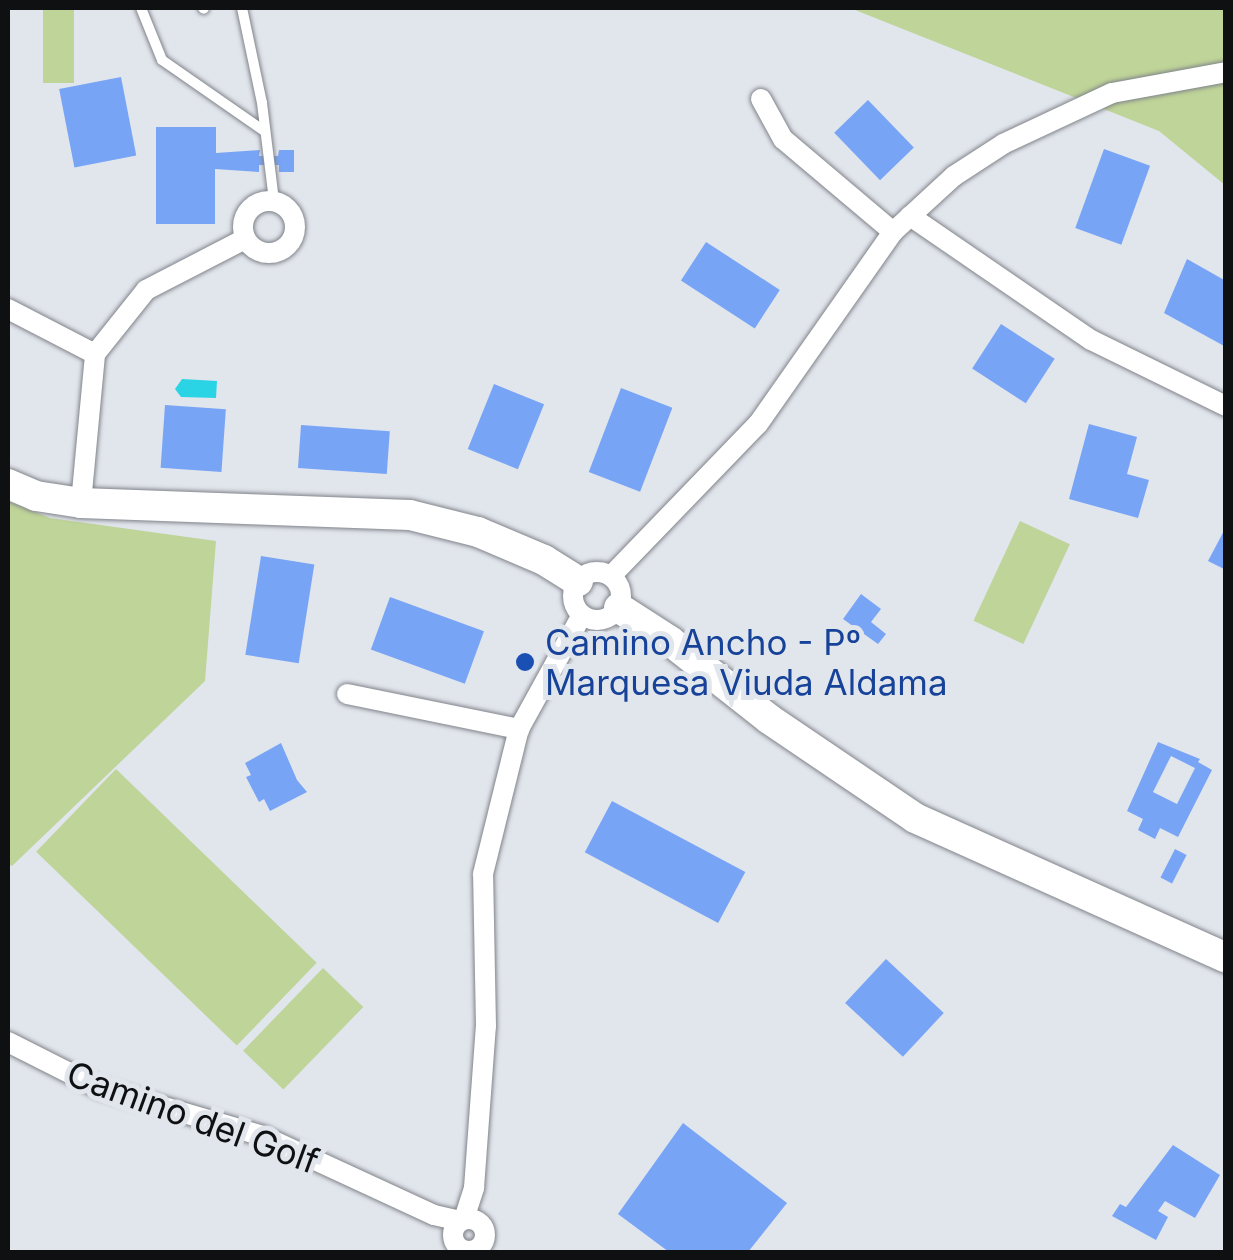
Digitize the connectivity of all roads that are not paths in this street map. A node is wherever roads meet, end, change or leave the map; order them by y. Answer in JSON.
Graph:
{"nodes":[{"id":1,"x":141,"y":8,"type":"edge"},
{"id":2,"x":242,"y":8,"type":"edge"},
{"id":3,"x":1226,"y":72,"type":"edge"},
{"id":4,"x":761,"y":99,"type":"dead end"},
{"id":5,"x":264,"y":131,"type":"junction"},
{"id":6,"x":274,"y":201,"type":"junction"},
{"id":7,"x":910,"y":216,"type":"junction"},
{"id":8,"x":893,"y":232,"type":"junction"},
{"id":9,"x":245,"y":239,"type":"junction"},
{"id":10,"x":8,"y":309,"type":"edge"},
{"id":11,"x":95,"y":354,"type":"junction"},
{"id":12,"x":1226,"y":406,"type":"edge"},
{"id":13,"x":8,"y":484,"type":"edge"},
{"id":14,"x":81,"y":502,"type":"junction"},
{"id":15,"x":612,"y":576,"type":"junction"},
{"id":16,"x":578,"y":581,"type":"junction"},
{"id":17,"x":619,"y":608,"type":"junction"},
{"id":18,"x":582,"y":615,"type":"junction"},
{"id":19,"x":346,"y":694,"type":"dead end"},
{"id":20,"x":519,"y":730,"type":"junction"},
{"id":21,"x":1226,"y":958,"type":"edge"},
{"id":22,"x":8,"y":1042,"type":"edge"},
{"id":23,"x":470,"y":1241,"type":"edge"}],
"edges":[{"from":1,"to":5,"type":"lane"},
{"from":2,"to":5,"type":"lane"},
{"from":3,"to":7,"type":"street"},
{"from":4,"to":8,"type":"street"},
{"from":5,"to":6,"type":"lane"},
{"from":6,"to":9,"type":"street"},
{"from":6,"to":9,"type":"street"},
{"from":7,"to":8,"type":"street"},
{"from":7,"to":12,"type":"street"},
{"from":8,"to":15,"type":"street"},
{"from":9,"to":11,"type":"street"},
{"from":10,"to":11,"type":"street"},
{"from":11,"to":14,"type":"street"},
{"from":13,"to":14,"type":"street"},
{"from":14,"to":16,"type":"street"},
{"from":15,"to":16,"type":"street"},
{"from":15,"to":17,"type":"street"},
{"from":16,"to":18,"type":"street"},
{"from":17,"to":18,"type":"street"},
{"from":17,"to":21,"type":"street"},
{"from":18,"to":20,"type":"street"},
{"from":19,"to":20,"type":"street"},
{"from":20,"to":23,"type":"street"},
{"from":22,"to":23,"type":"street","name":"Camino del Golf"}]}
